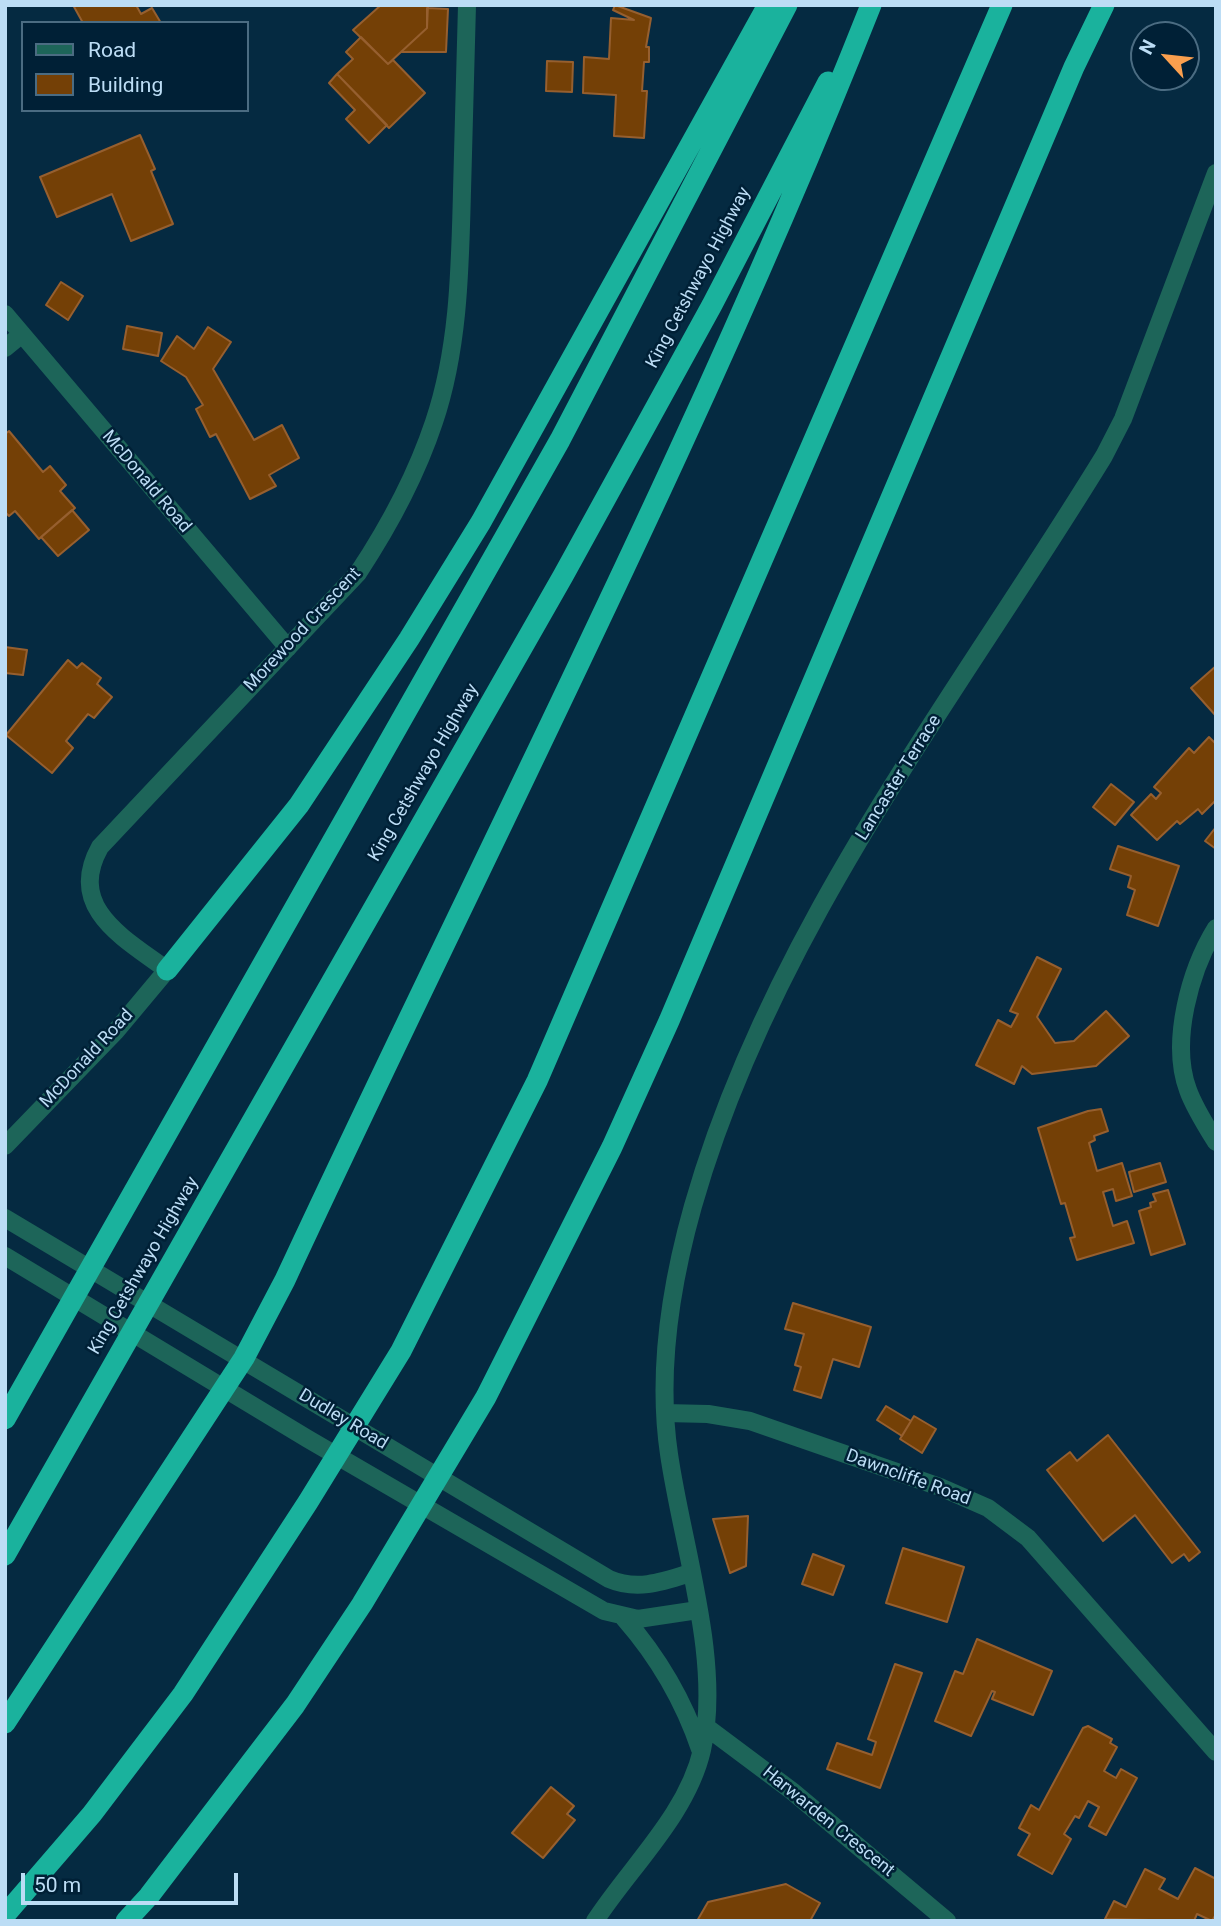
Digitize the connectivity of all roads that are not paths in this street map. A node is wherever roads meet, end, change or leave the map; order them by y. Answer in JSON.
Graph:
{"nodes":[{"id":1,"x":467,"y":5,"type":"edge"},
{"id":2,"x":768,"y":5,"type":"edge"},
{"id":3,"x":787,"y":5,"type":"edge"},
{"id":4,"x":869,"y":5,"type":"edge"},
{"id":5,"x":1002,"y":5,"type":"edge"},
{"id":6,"x":1104,"y":5,"type":"edge"},
{"id":7,"x":1216,"y":173,"type":"edge"},
{"id":8,"x":5,"y":314,"type":"edge"},
{"id":9,"x":22,"y":334,"type":"junction"},
{"id":10,"x":5,"y":348,"type":"edge"},
{"id":11,"x":288,"y":648,"type":"junction"},
{"id":12,"x":1216,"y":929,"type":"edge"},
{"id":13,"x":167,"y":970,"type":"junction"},
{"id":14,"x":1216,"y":1142,"type":"edge"},
{"id":15,"x":5,"y":1146,"type":"edge"},
{"id":16,"x":5,"y":1217,"type":"edge"},
{"id":17,"x":5,"y":1256,"type":"edge"},
{"id":18,"x":244,"y":1359,"type":"junction"},
{"id":19,"x":224,"y":1388,"type":"junction"},
{"id":20,"x":665,"y":1413,"type":"junction"},
{"id":21,"x":5,"y":1419,"type":"edge"},
{"id":22,"x":5,"y":1555,"type":"edge"},
{"id":23,"x":690,"y":1573,"type":"junction"},
{"id":24,"x":698,"y":1611,"type":"junction"},
{"id":25,"x":624,"y":1618,"type":"junction"},
{"id":26,"x":5,"y":1723,"type":"edge"},
{"id":27,"x":705,"y":1726,"type":"junction"},
{"id":28,"x":1216,"y":1752,"type":"edge"},
{"id":29,"x":701,"y":1753,"type":"junction"},
{"id":30,"x":5,"y":1915,"type":"edge"},
{"id":31,"x":126,"y":1921,"type":"edge"},
{"id":32,"x":595,"y":1921,"type":"edge"},
{"id":33,"x":947,"y":1921,"type":"edge"}],
"edges":[{"from":1,"to":11,"type":"street","name":"Morewood Crescent"},
{"from":2,"to":13,"type":"highway"},
{"from":3,"to":21,"type":"highway"},
{"from":4,"to":18,"type":"highway"},
{"from":4,"to":22,"type":"highway","name":"King Cetshwayo Highway"},
{"from":5,"to":30,"type":"highway"},
{"from":6,"to":31,"type":"highway"},
{"from":7,"to":20,"type":"street","name":"Lancaster Terrace"},
{"from":8,"to":9,"type":"street","name":"McDonald Road"},
{"from":9,"to":10,"type":"street"},
{"from":9,"to":11,"type":"street","name":"McDonald Road"},
{"from":11,"to":13,"type":"street","name":"Morewood Crescent"},
{"from":12,"to":14,"type":"street"},
{"from":13,"to":15,"type":"street","name":"McDonald Road"},
{"from":16,"to":18,"type":"street","name":"Dudley Road"},
{"from":17,"to":19,"type":"street","name":"Dudley Road"},
{"from":18,"to":19,"type":"highway"},
{"from":18,"to":23,"type":"street","name":"Dudley Road"},
{"from":19,"to":25,"type":"street","name":"Dudley Road"},
{"from":19,"to":26,"type":"highway"},
{"from":20,"to":23,"type":"street"},
{"from":20,"to":28,"type":"street","name":"Dawncliffe Road"},
{"from":23,"to":24,"type":"street"},
{"from":24,"to":25,"type":"street","name":"Dudley Road"},
{"from":24,"to":27,"type":"street"},
{"from":25,"to":29,"type":"street","name":"Dudley Road"},
{"from":27,"to":29,"type":"street"},
{"from":27,"to":33,"type":"street","name":"Harwarden Crescent"},
{"from":29,"to":32,"type":"street"}]}
